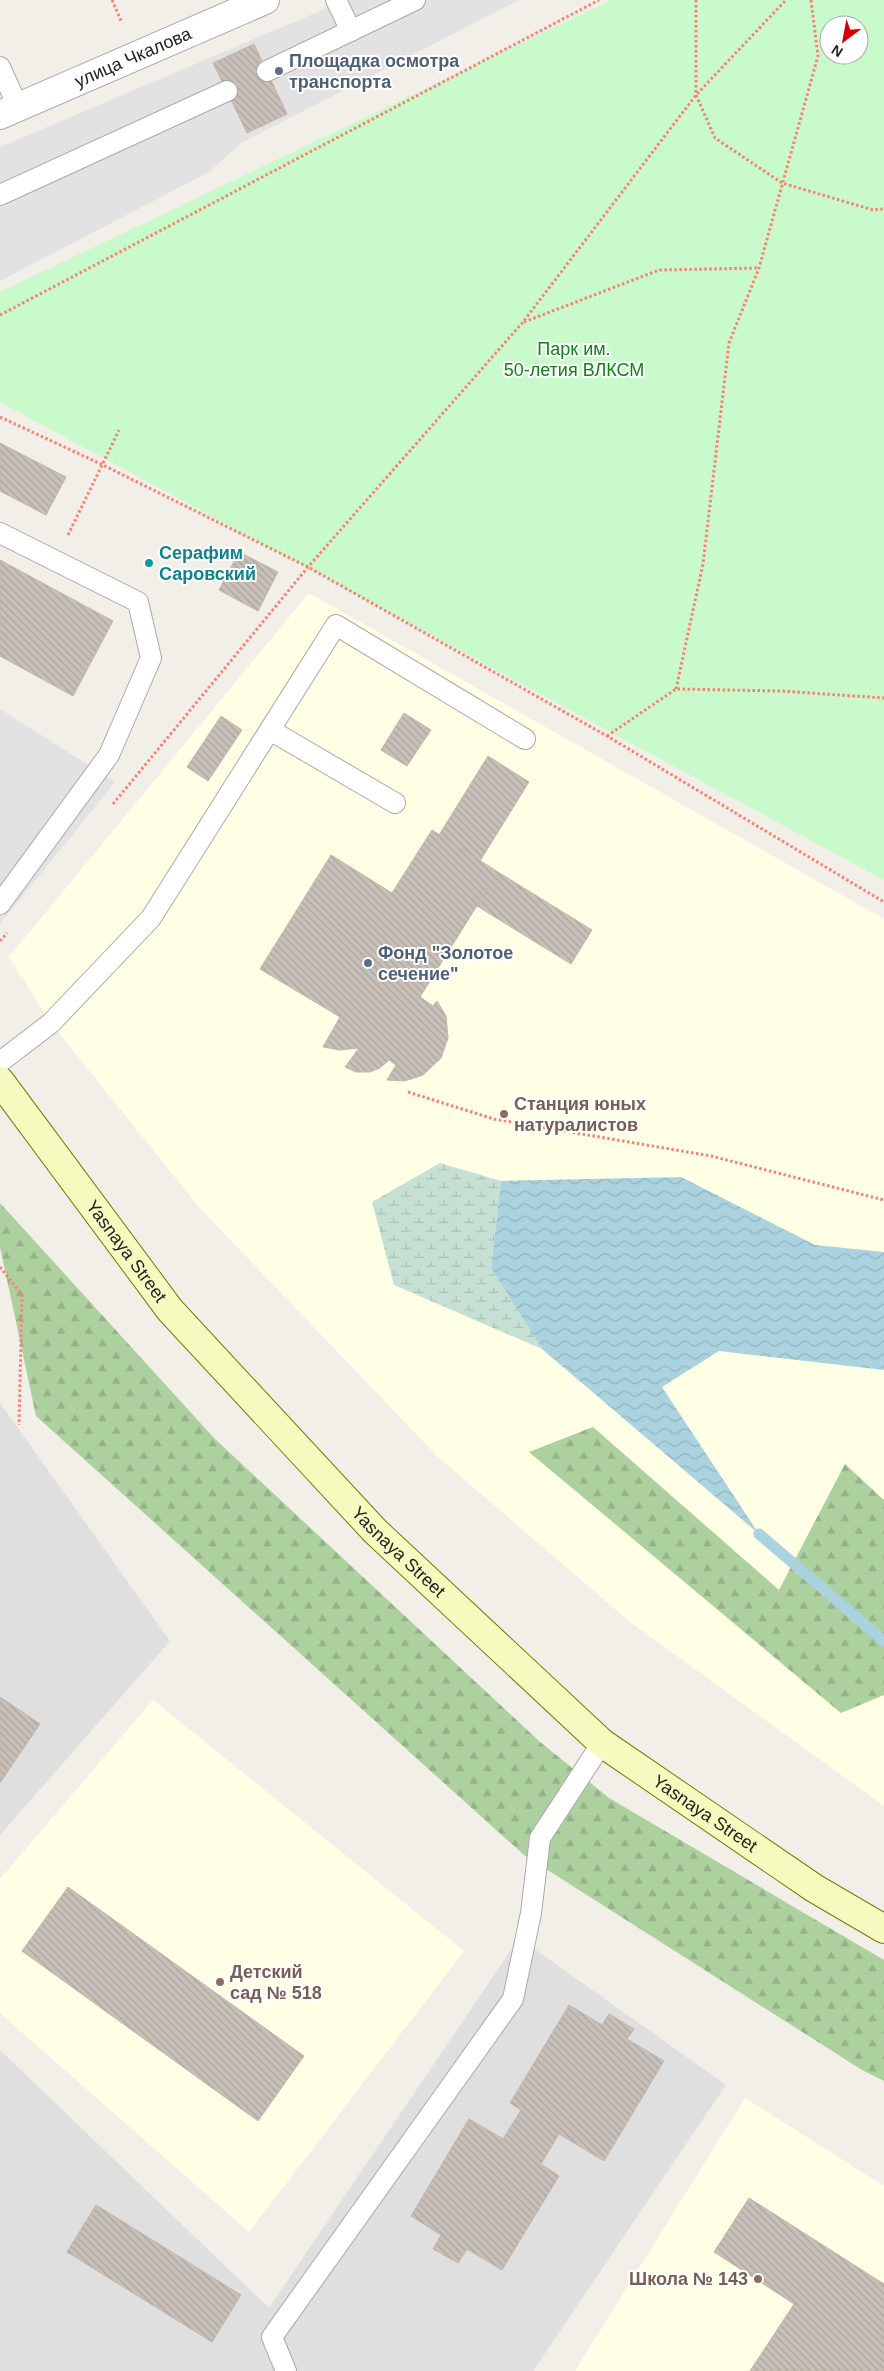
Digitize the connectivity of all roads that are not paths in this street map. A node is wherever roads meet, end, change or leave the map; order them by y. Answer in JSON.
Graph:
{"nodes":[{"id":1,"x":265,"y":0,"type":"edge"},
{"id":2,"x":336,"y":0,"type":"edge"},
{"id":3,"x":415,"y":0,"type":"edge"},
{"id":4,"x":350,"y":31,"type":"junction"},
{"id":5,"x":0,"y":67,"type":"edge"},
{"id":6,"x":267,"y":71,"type":"dead end"},
{"id":7,"x":227,"y":91,"type":"dead end"},
{"id":8,"x":9,"y":111,"type":"edge"},
{"id":9,"x":0,"y":195,"type":"edge"},
{"id":10,"x":0,"y":533,"type":"edge"},
{"id":11,"x":270,"y":730,"type":"junction"},
{"id":12,"x":524,"y":739,"type":"dead end"},
{"id":13,"x":396,"y":804,"type":"dead end"},
{"id":14,"x":0,"y":904,"type":"edge"},
{"id":15,"x":0,"y":1062,"type":"edge"},
{"id":16,"x":0,"y":1081,"type":"edge"},
{"id":17,"x":602,"y":1742,"type":"junction"},
{"id":18,"x":884,"y":1929,"type":"edge"},
{"id":19,"x":286,"y":2371,"type":"edge"}],
"edges":[{"from":1,"to":8,"type":"street","name":"улица Чкалова"},
{"from":2,"to":4,"type":"lane"},
{"from":3,"to":4,"type":"lane"},
{"from":4,"to":6,"type":"lane"},
{"from":5,"to":8,"type":"lane"},
{"from":7,"to":9,"type":"lane"},
{"from":10,"to":14,"type":"lane"},
{"from":11,"to":12,"type":"lane"},
{"from":11,"to":13,"type":"lane"},
{"from":11,"to":15,"type":"lane"},
{"from":16,"to":17,"type":"street","name":"Yasnaya Street"},
{"from":17,"to":18,"type":"street","name":"Yasnaya Street"},
{"from":17,"to":19,"type":"lane"}]}
